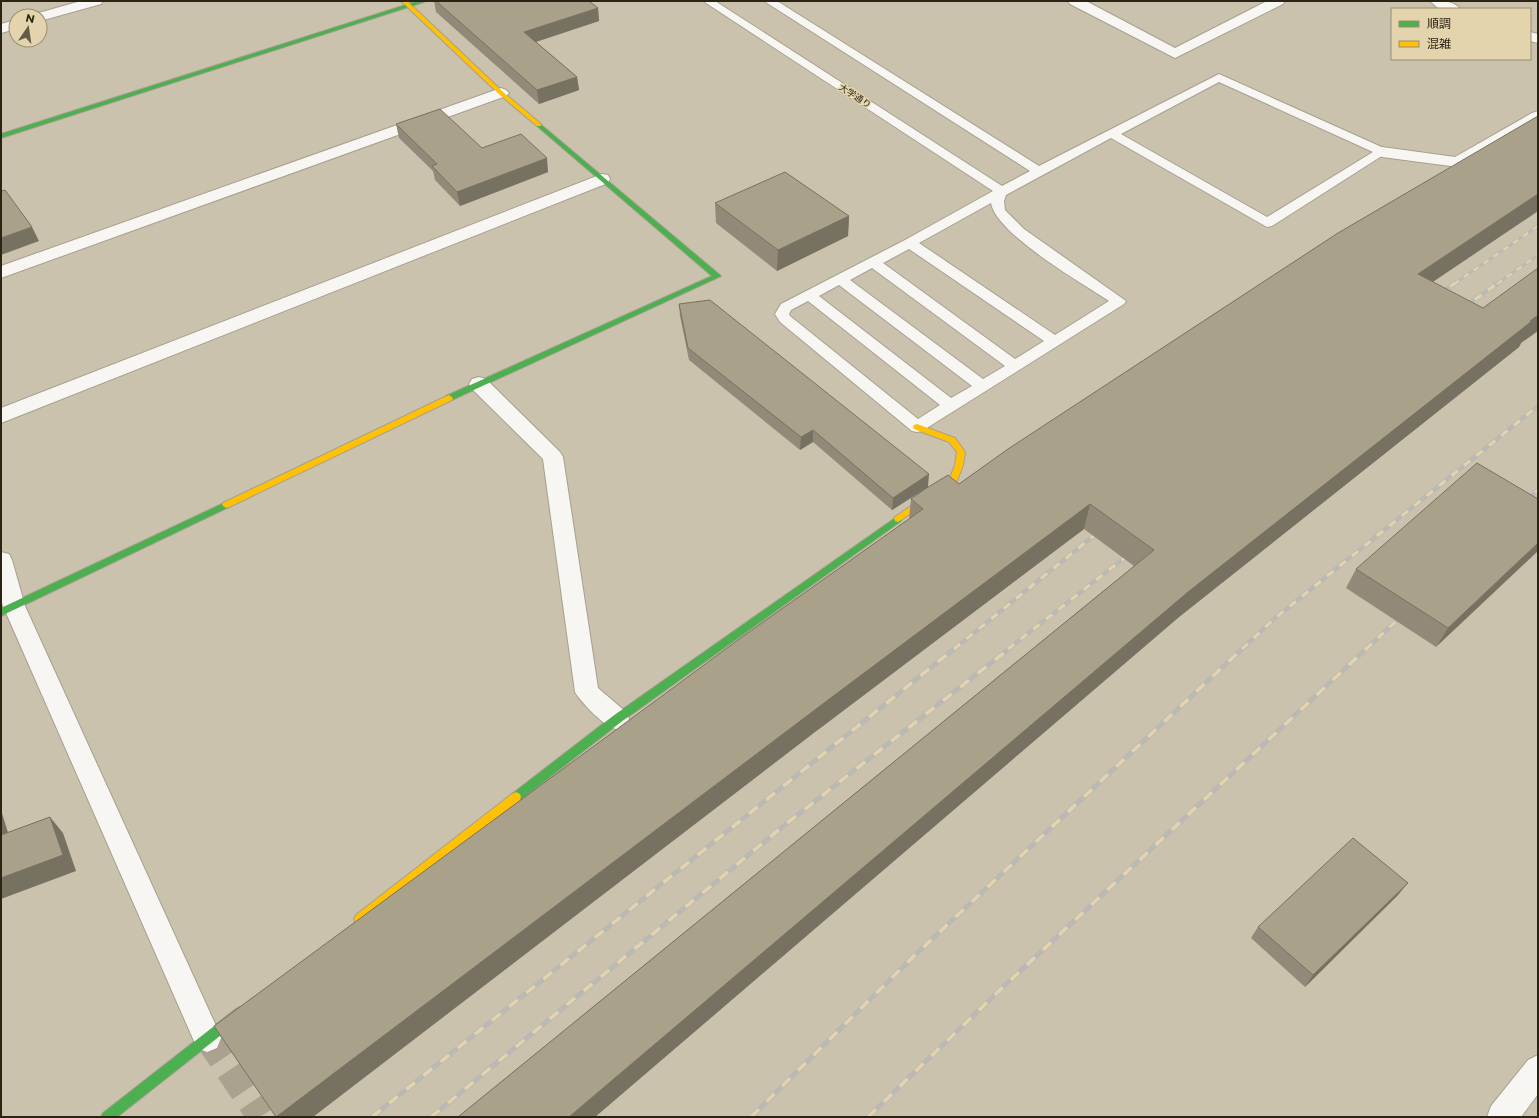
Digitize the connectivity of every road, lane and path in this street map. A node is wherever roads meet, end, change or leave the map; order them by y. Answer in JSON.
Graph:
{"nodes":[{"id":1,"x":96,"y":1,"type":"edge"},
{"id":2,"x":425,"y":1,"type":"edge"},
{"id":3,"x":708,"y":1,"type":"edge"},
{"id":4,"x":769,"y":1,"type":"edge"},
{"id":5,"x":1075,"y":1,"type":"edge"},
{"id":6,"x":1278,"y":1,"type":"edge"},
{"id":7,"x":1437,"y":1,"type":"edge"},
{"id":8,"x":407,"y":3,"type":"edge"},
{"id":9,"x":1450,"y":8,"type":"edge"},
{"id":10,"x":48,"y":15,"type":"edge"},
{"id":11,"x":501,"y":93,"type":"junction"},
{"id":12,"x":1538,"y":116,"type":"edge"},
{"id":13,"x":1112,"y":134,"type":"junction"},
{"id":14,"x":1,"y":136,"type":"edge"},
{"id":15,"x":1382,"y":152,"type":"junction"},
{"id":16,"x":1039,"y":171,"type":"junction"},
{"id":17,"x":602,"y":179,"type":"junction"},
{"id":18,"x":1001,"y":191,"type":"junction"},
{"id":19,"x":910,"y":243,"type":"junction"},
{"id":20,"x":873,"y":262,"type":"junction"},
{"id":21,"x":1,"y":272,"type":"edge"},
{"id":22,"x":840,"y":279,"type":"junction"},
{"id":23,"x":809,"y":295,"type":"junction"},
{"id":24,"x":1054,"y":342,"type":"junction"},
{"id":25,"x":1015,"y":366,"type":"junction"},
{"id":26,"x":478,"y":384,"type":"junction"},
{"id":27,"x":983,"y":386,"type":"junction"},
{"id":28,"x":951,"y":406,"type":"junction"},
{"id":29,"x":1,"y":416,"type":"edge"},
{"id":30,"x":917,"y":426,"type":"junction"},
{"id":31,"x":1,"y":560,"type":"edge"},
{"id":32,"x":8,"y":609,"type":"edge"},
{"id":33,"x":617,"y":719,"type":"junction"},
{"id":34,"x":352,"y":925,"type":"edge"},
{"id":35,"x":245,"y":1009,"type":"edge"},
{"id":36,"x":208,"y":1038,"type":"junction"},
{"id":37,"x":1538,"y":1070,"type":"edge"},
{"id":38,"x":107,"y":1117,"type":"edge"},
{"id":39,"x":1502,"y":1117,"type":"edge"}],
"edges":[{"from":1,"to":10,"type":"street"},
{"from":2,"to":8,"type":"street"},
{"from":3,"to":18,"type":"lane","name":"大学通り"},
{"from":4,"to":16,"type":"lane"},
{"from":5,"to":6,"type":"street"},
{"from":7,"to":9,"type":"street"},
{"from":8,"to":11,"type":"street"},
{"from":8,"to":14,"type":"street"},
{"from":11,"to":17,"type":"street"},
{"from":11,"to":21,"type":"street"},
{"from":12,"to":15,"type":"street"},
{"from":13,"to":15,"type":"lane"},
{"from":13,"to":15,"type":"lane"},
{"from":13,"to":16,"type":"lane"},
{"from":16,"to":18,"type":"lane"},
{"from":17,"to":26,"type":"street"},
{"from":17,"to":29,"type":"street"},
{"from":18,"to":19,"type":"lane"},
{"from":18,"to":24,"type":"lane"},
{"from":19,"to":20,"type":"lane"},
{"from":19,"to":24,"type":"lane"},
{"from":20,"to":22,"type":"lane"},
{"from":20,"to":25,"type":"lane"},
{"from":22,"to":23,"type":"lane"},
{"from":22,"to":27,"type":"lane"},
{"from":23,"to":28,"type":"lane"},
{"from":23,"to":30,"type":"lane"},
{"from":24,"to":25,"type":"lane"},
{"from":25,"to":27,"type":"lane"},
{"from":26,"to":32,"type":"street"},
{"from":26,"to":33,"type":"street"},
{"from":27,"to":28,"type":"lane"},
{"from":28,"to":30,"type":"lane"},
{"from":30,"to":33,"type":"street"},
{"from":31,"to":32,"type":"street"},
{"from":32,"to":36,"type":"street"},
{"from":33,"to":34,"type":"street"},
{"from":35,"to":36,"type":"street"},
{"from":36,"to":38,"type":"street"},
{"from":37,"to":39,"type":"street"}]}
